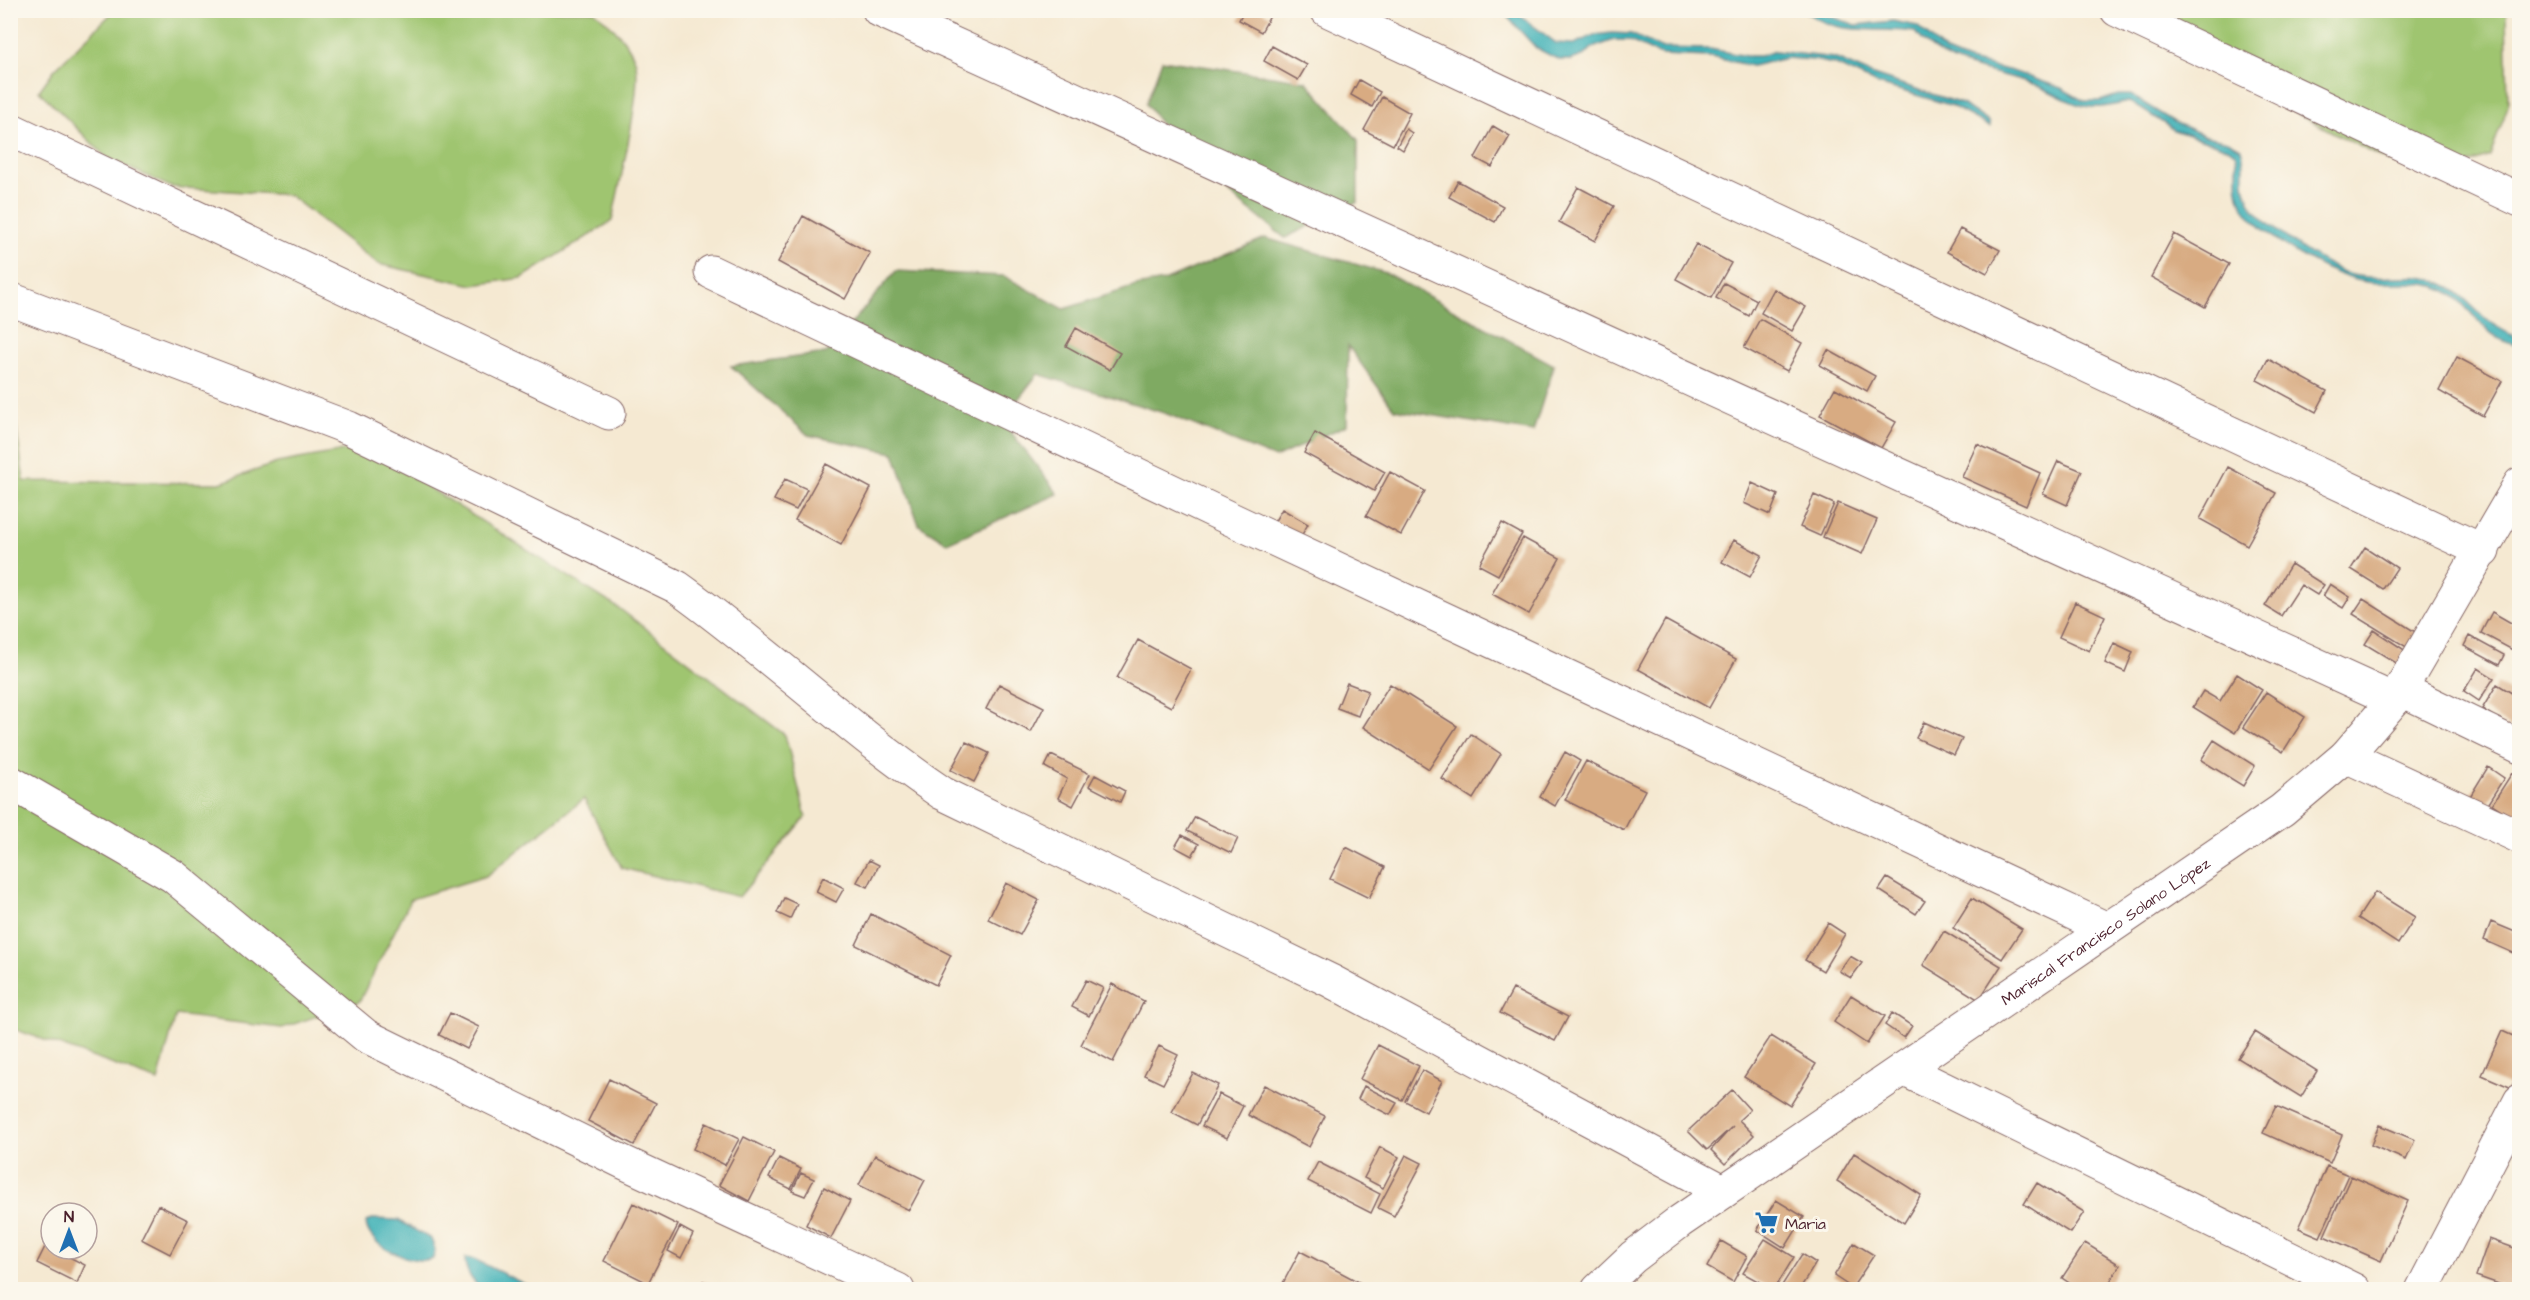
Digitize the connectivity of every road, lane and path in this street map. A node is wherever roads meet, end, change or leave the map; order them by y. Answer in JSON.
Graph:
{"nodes":[{"id":1,"x":879,"y":10,"type":"edge"},
{"id":2,"x":1327,"y":10,"type":"edge"},
{"id":3,"x":2117,"y":10,"type":"edge"},
{"id":4,"x":10,"y":129,"type":"edge"},
{"id":5,"x":2520,"y":200,"type":"edge"},
{"id":6,"x":711,"y":272,"type":"dead end"},
{"id":7,"x":10,"y":299,"type":"edge"},
{"id":8,"x":609,"y":413,"type":"dead end"},
{"id":9,"x":2520,"y":484,"type":"edge"},
{"id":10,"x":2483,"y":551,"type":"junction"},
{"id":11,"x":2398,"y":695,"type":"junction"},
{"id":12,"x":2520,"y":747,"type":"edge"},
{"id":13,"x":2346,"y":756,"type":"junction"},
{"id":14,"x":10,"y":782,"type":"edge"},
{"id":15,"x":2520,"y":837,"type":"edge"},
{"id":16,"x":2107,"y":929,"type":"junction"},
{"id":17,"x":1903,"y":1069,"type":"junction"},
{"id":18,"x":2520,"y":1101,"type":"edge"},
{"id":19,"x":1723,"y":1191,"type":"junction"},
{"id":20,"x":898,"y":1290,"type":"edge"},
{"id":21,"x":1598,"y":1290,"type":"edge"},
{"id":22,"x":2354,"y":1290,"type":"edge"},
{"id":23,"x":2422,"y":1290,"type":"edge"}],
"edges":[{"from":1,"to":11,"type":"street"},
{"from":2,"to":10,"type":"street"},
{"from":3,"to":5,"type":"street"},
{"from":4,"to":8,"type":"street"},
{"from":6,"to":16,"type":"street"},
{"from":7,"to":19,"type":"street"},
{"from":9,"to":10,"type":"street","name":"Mariscal Francisco Solano López"},
{"from":10,"to":11,"type":"street","name":"Mariscal Francisco Solano López"},
{"from":11,"to":12,"type":"street"},
{"from":11,"to":13,"type":"street","name":"Mariscal Francisco Solano López"},
{"from":13,"to":15,"type":"street"},
{"from":13,"to":16,"type":"street","name":"Mariscal Francisco Solano López"},
{"from":14,"to":20,"type":"street"},
{"from":16,"to":17,"type":"street","name":"Mariscal Francisco Solano López"},
{"from":17,"to":19,"type":"street","name":"Mariscal Francisco Solano López"},
{"from":17,"to":22,"type":"street"},
{"from":18,"to":23,"type":"street"},
{"from":19,"to":21,"type":"street","name":"Mariscal Francisco Solano López"}]}
